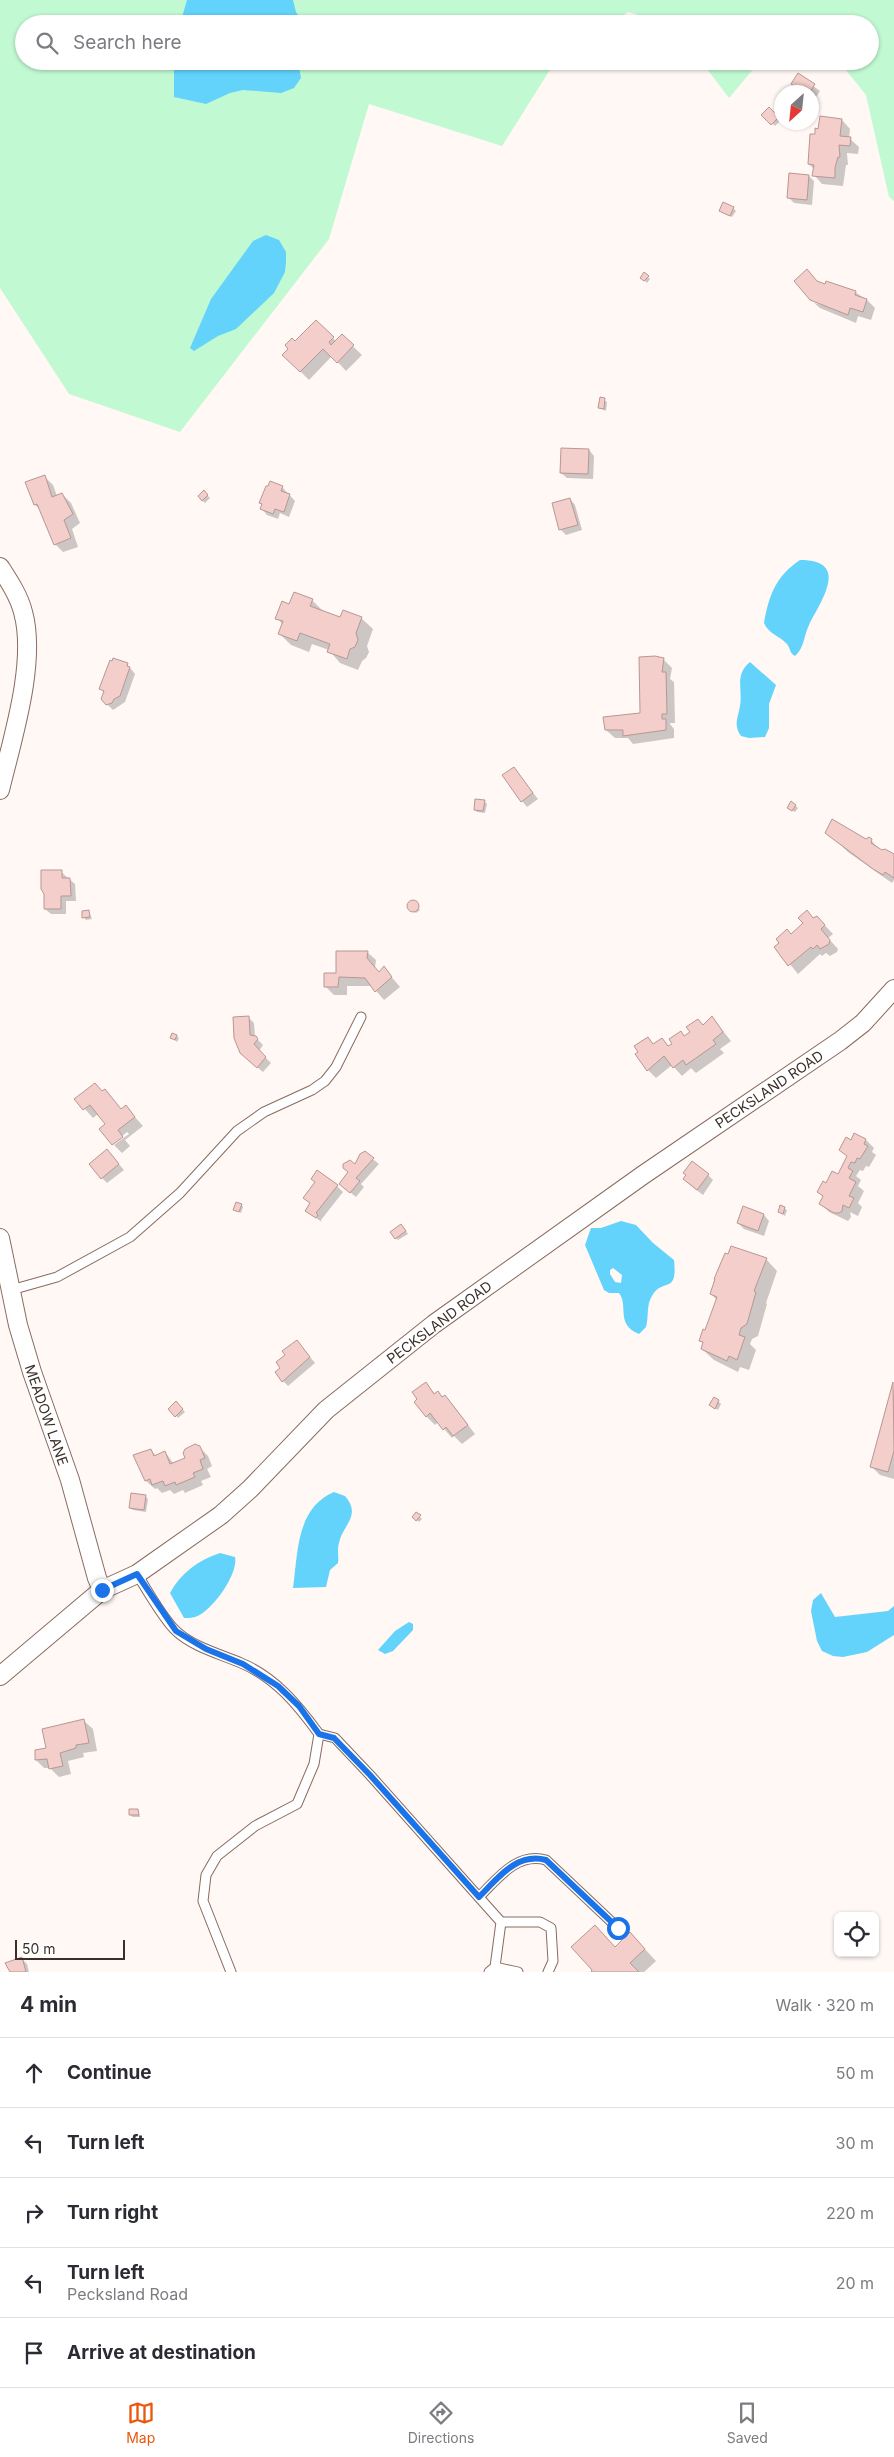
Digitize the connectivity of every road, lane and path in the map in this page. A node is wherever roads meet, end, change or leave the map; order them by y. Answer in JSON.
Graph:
{"nodes":[{"id":1,"x":0,"y":567,"type":"edge"},
{"id":2,"x":0,"y":790,"type":"edge"},
{"id":3,"x":893,"y":991,"type":"edge"},
{"id":4,"x":360,"y":1017,"type":"dead end"},
{"id":5,"x":0,"y":1238,"type":"edge"},
{"id":6,"x":11,"y":1290,"type":"junction"},
{"id":7,"x":137,"y":1574,"type":"junction"},
{"id":8,"x":102,"y":1590,"type":"junction"},
{"id":9,"x":0,"y":1676,"type":"edge"},
{"id":10,"x":319,"y":1734,"type":"junction"},
{"id":11,"x":479,"y":1897,"type":"junction"},
{"id":12,"x":501,"y":1922,"type":"junction"},
{"id":13,"x":618,"y":1928,"type":"dead end"},
{"id":14,"x":492,"y":1969,"type":"edge"},
{"id":15,"x":231,"y":1972,"type":"edge"},
{"id":16,"x":518,"y":1972,"type":"edge"},
{"id":17,"x":548,"y":1972,"type":"edge"}],
"edges":[{"from":1,"to":2,"type":"street"},
{"from":3,"to":7,"type":"street","name":"PECKSLAND ROAD"},
{"from":4,"to":6,"type":"lane"},
{"from":5,"to":6,"type":"street","name":"MEADOW LANE"},
{"from":6,"to":8,"type":"street","name":"MEADOW LANE"},
{"from":7,"to":8,"type":"street","name":"PECKSLAND ROAD"},
{"from":7,"to":10,"type":"lane"},
{"from":8,"to":9,"type":"street","name":"PECKSLAND ROAD"},
{"from":10,"to":11,"type":"lane"},
{"from":10,"to":15,"type":"lane"},
{"from":11,"to":12,"type":"lane"},
{"from":11,"to":13,"type":"lane"},
{"from":12,"to":14,"type":"lane"},
{"from":12,"to":17,"type":"lane"},
{"from":14,"to":16,"type":"lane"}]}
